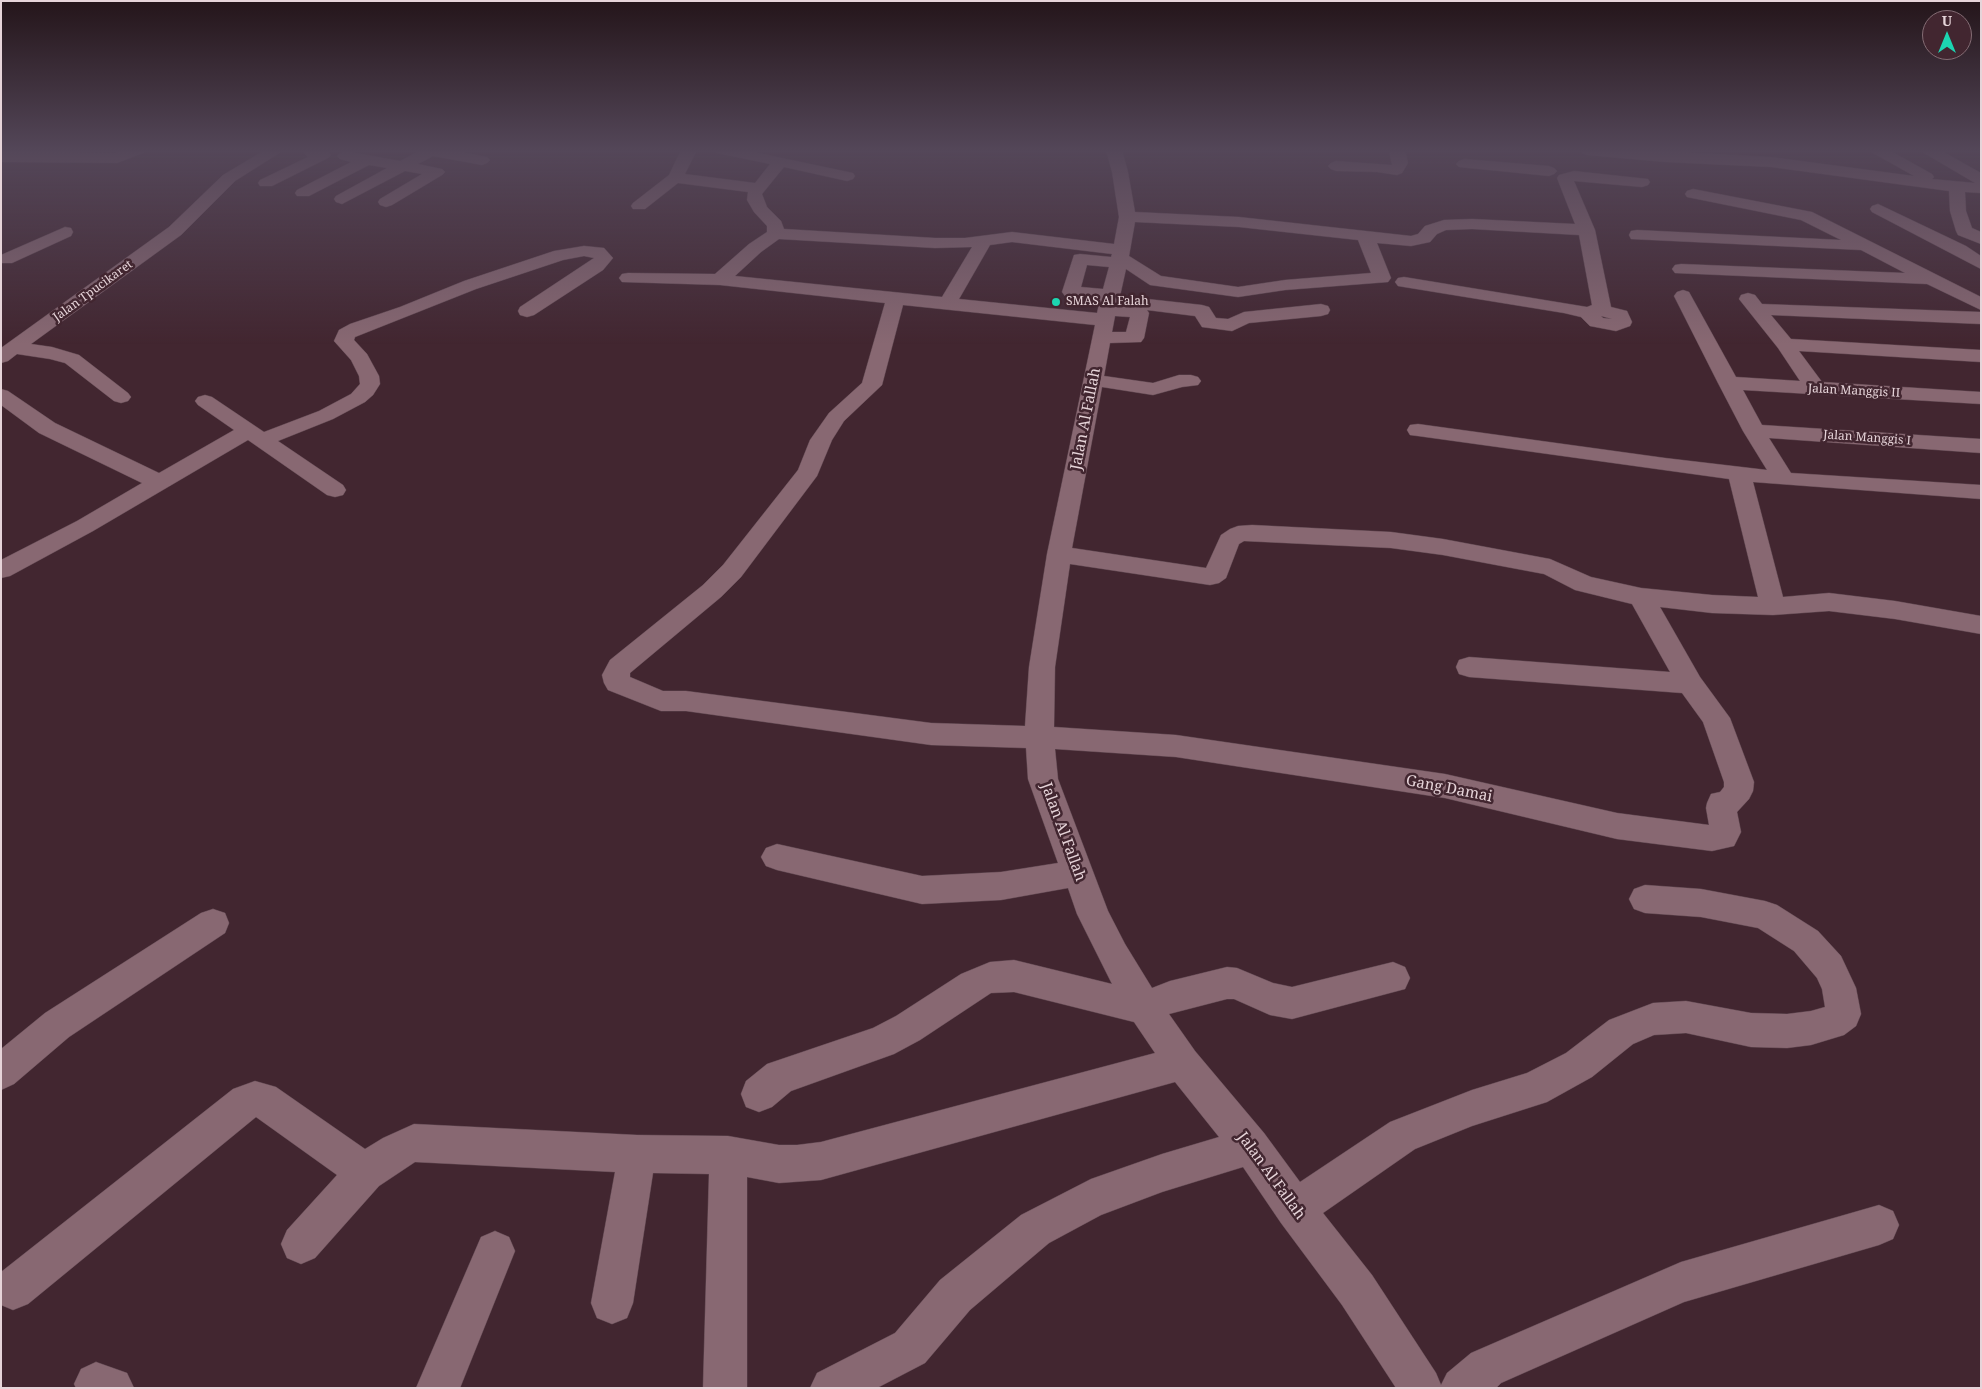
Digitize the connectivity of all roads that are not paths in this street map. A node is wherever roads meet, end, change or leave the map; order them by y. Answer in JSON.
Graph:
{"nodes":[{"id":1,"x":191,"y":215,"type":"edge"},
{"id":2,"x":764,"y":215,"type":"edge"},
{"id":3,"x":1581,"y":215,"type":"edge"},
{"id":4,"x":1800,"y":215,"type":"edge"},
{"id":5,"x":1890,"y":215,"type":"edge"},
{"id":6,"x":1959,"y":215,"type":"edge"},
{"id":7,"x":1127,"y":217,"type":"joint"},
{"id":8,"x":776,"y":230,"type":"junction"},
{"id":9,"x":1587,"y":230,"type":"junction"},
{"id":10,"x":65,"y":232,"type":"dead end"},
{"id":11,"x":1637,"y":235,"type":"dead end"},
{"id":12,"x":1366,"y":237,"type":"junction"},
{"id":13,"x":985,"y":239,"type":"junction"},
{"id":14,"x":1981,"y":239,"type":"edge"},
{"id":15,"x":1818,"y":244,"type":"junction"},
{"id":16,"x":1868,"y":246,"type":"junction"},
{"id":17,"x":1121,"y":257,"type":"junction"},
{"id":18,"x":3,"y":258,"type":"edge"},
{"id":19,"x":1981,"y":265,"type":"edge"},
{"id":20,"x":1680,"y":269,"type":"dead end"},
{"id":21,"x":1942,"y":270,"type":"junction"},
{"id":22,"x":1727,"y":272,"type":"junction"},
{"id":23,"x":628,"y":278,"type":"dead end"},
{"id":24,"x":1854,"y":278,"type":"junction"},
{"id":25,"x":720,"y":280,"type":"junction"},
{"id":26,"x":1326,"y":282,"type":"junction"},
{"id":27,"x":1404,"y":282,"type":"dead end"},
{"id":28,"x":1682,"y":296,"type":"dead end"},
{"id":29,"x":895,"y":299,"type":"junction"},
{"id":30,"x":947,"y":304,"type":"junction"},
{"id":31,"x":1981,"y":304,"type":"edge"},
{"id":32,"x":1755,"y":309,"type":"junction"},
{"id":33,"x":527,"y":311,"type":"dead end"},
{"id":34,"x":1107,"y":312,"type":"junction"},
{"id":35,"x":1981,"y":318,"type":"edge"},
{"id":36,"x":1785,"y":344,"type":"junction"},
{"id":37,"x":8,"y":352,"type":"edge"},
{"id":38,"x":1981,"y":356,"type":"edge"},
{"id":39,"x":1093,"y":380,"type":"junction"},
{"id":40,"x":1191,"y":381,"type":"dead end"},
{"id":41,"x":1728,"y":383,"type":"junction"},
{"id":42,"x":1816,"y":389,"type":"junction"},
{"id":43,"x":1,"y":395,"type":"edge"},
{"id":44,"x":121,"y":397,"type":"dead end"},
{"id":45,"x":1981,"y":398,"type":"edge"},
{"id":46,"x":205,"y":401,"type":"dead end"},
{"id":47,"x":1418,"y":430,"type":"dead end"},
{"id":48,"x":1754,"y":431,"type":"junction"},
{"id":49,"x":255,"y":436,"type":"junction"},
{"id":50,"x":1981,"y":446,"type":"edge"},
{"id":51,"x":1739,"y":473,"type":"junction"},
{"id":52,"x":1784,"y":479,"type":"junction"},
{"id":53,"x":160,"y":484,"type":"junction"},
{"id":54,"x":335,"y":490,"type":"dead end"},
{"id":55,"x":1981,"y":492,"type":"edge"},
{"id":56,"x":1059,"y":554,"type":"junction"},
{"id":57,"x":1,"y":570,"type":"edge"},
{"id":58,"x":1641,"y":597,"type":"junction"},
{"id":59,"x":1773,"y":606,"type":"junction"},
{"id":60,"x":1981,"y":625,"type":"edge"},
{"id":61,"x":1469,"y":667,"type":"dead end"},
{"id":62,"x":1690,"y":684,"type":"junction"},
{"id":63,"x":1039,"y":737,"type":"junction"},
{"id":64,"x":777,"y":858,"type":"dead end"},
{"id":65,"x":1078,"y":873,"type":"junction"},
{"id":66,"x":1645,"y":899,"type":"dead end"},
{"id":67,"x":212,"y":923,"type":"dead end"},
{"id":68,"x":1393,"y":978,"type":"dead end"},
{"id":69,"x":1145,"y":1008,"type":"junction"},
{"id":70,"x":1182,"y":1063,"type":"junction"},
{"id":71,"x":1,"y":1072,"type":"edge"},
{"id":72,"x":759,"y":1094,"type":"dead end"},
{"id":73,"x":1251,"y":1146,"type":"junction"},
{"id":74,"x":637,"y":1154,"type":"junction"},
{"id":75,"x":728,"y":1155,"type":"junction"},
{"id":76,"x":365,"y":1172,"type":"junction"},
{"id":77,"x":1295,"y":1209,"type":"junction"},
{"id":78,"x":1879,"y":1225,"type":"dead end"},
{"id":79,"x":301,"y":1244,"type":"dead end"},
{"id":80,"x":494,"y":1251,"type":"dead end"},
{"id":81,"x":13,"y":1289,"type":"dead end"},
{"id":82,"x":612,"y":1302,"type":"dead end"},
{"id":83,"x":438,"y":1388,"type":"edge"},
{"id":84,"x":725,"y":1388,"type":"edge"},
{"id":85,"x":832,"y":1388,"type":"edge"},
{"id":86,"x":1421,"y":1388,"type":"edge"},
{"id":87,"x":1462,"y":1388,"type":"edge"}],
"edges":[{"from":1,"to":37,"type":"street","name":"Jalan Tpucikaret"},
{"from":2,"to":8,"type":"street"},
{"from":3,"to":9,"type":"street"},
{"from":4,"to":16,"type":"street"},
{"from":5,"to":19,"type":"street"},
{"from":6,"to":14,"type":"street"},
{"from":7,"to":12,"type":"street"},
{"from":7,"to":17,"type":"street","name":"Jalan Al Fallah"},
{"from":8,"to":13,"type":"street"},
{"from":8,"to":25,"type":"street"},
{"from":9,"to":12,"type":"street"},
{"from":9,"to":27,"type":"street"},
{"from":10,"to":18,"type":"street"},
{"from":11,"to":15,"type":"street"},
{"from":12,"to":26,"type":"street"},
{"from":13,"to":17,"type":"street"},
{"from":13,"to":30,"type":"street"},
{"from":15,"to":16,"type":"street"},
{"from":15,"to":24,"type":"street"},
{"from":16,"to":21,"type":"street"},
{"from":17,"to":26,"type":"street"},
{"from":17,"to":34,"type":"street","name":"Jalan Al Fallah"},
{"from":17,"to":34,"type":"street"},
{"from":19,"to":21,"type":"street"},
{"from":20,"to":22,"type":"street"},
{"from":21,"to":24,"type":"street"},
{"from":21,"to":31,"type":"street"},
{"from":22,"to":24,"type":"street"},
{"from":22,"to":32,"type":"street"},
{"from":23,"to":25,"type":"street"},
{"from":25,"to":29,"type":"street"},
{"from":26,"to":34,"type":"street"},
{"from":28,"to":41,"type":"street"},
{"from":29,"to":30,"type":"street"},
{"from":29,"to":63,"type":"street"},
{"from":30,"to":34,"type":"street"},
{"from":32,"to":35,"type":"street"},
{"from":32,"to":36,"type":"street"},
{"from":33,"to":49,"type":"street"},
{"from":34,"to":39,"type":"street","name":"Jalan Al Fallah"},
{"from":36,"to":38,"type":"street"},
{"from":36,"to":42,"type":"street"},
{"from":37,"to":44,"type":"street"},
{"from":39,"to":40,"type":"street"},
{"from":39,"to":56,"type":"street","name":"Jalan Al Fallah"},
{"from":41,"to":42,"type":"street","name":"Jalan Manggis II"},
{"from":41,"to":48,"type":"street"},
{"from":42,"to":45,"type":"street","name":"Jalan Manggis II"},
{"from":43,"to":53,"type":"street"},
{"from":46,"to":49,"type":"street"},
{"from":47,"to":51,"type":"street"},
{"from":48,"to":50,"type":"street","name":"Jalan Manggis I"},
{"from":48,"to":52,"type":"street"},
{"from":49,"to":53,"type":"street"},
{"from":49,"to":54,"type":"street"},
{"from":51,"to":52,"type":"street"},
{"from":51,"to":59,"type":"street"},
{"from":52,"to":55,"type":"street"},
{"from":53,"to":57,"type":"street"},
{"from":56,"to":58,"type":"street"},
{"from":56,"to":63,"type":"street","name":"Jalan Al Fallah"},
{"from":58,"to":59,"type":"street"},
{"from":58,"to":62,"type":"street"},
{"from":59,"to":60,"type":"street"},
{"from":61,"to":62,"type":"street"},
{"from":62,"to":63,"type":"street","name":"Gang Damai"},
{"from":63,"to":65,"type":"street","name":"Jalan Al Fallah"},
{"from":64,"to":65,"type":"street"},
{"from":65,"to":69,"type":"street","name":"Jalan Al Fallah"},
{"from":66,"to":77,"type":"street"},
{"from":67,"to":71,"type":"street"},
{"from":68,"to":69,"type":"street"},
{"from":69,"to":70,"type":"street","name":"Jalan Al Fallah"},
{"from":69,"to":72,"type":"street"},
{"from":70,"to":73,"type":"street","name":"Jalan Al Fallah"},
{"from":70,"to":75,"type":"street"},
{"from":73,"to":77,"type":"street","name":"Jalan Al Fallah"},
{"from":73,"to":85,"type":"street"},
{"from":74,"to":75,"type":"street"},
{"from":74,"to":76,"type":"street"},
{"from":74,"to":82,"type":"street"},
{"from":75,"to":84,"type":"street"},
{"from":76,"to":79,"type":"street"},
{"from":76,"to":81,"type":"street"},
{"from":77,"to":86,"type":"street","name":"Jalan Al Fallah"},
{"from":78,"to":87,"type":"street"},
{"from":80,"to":83,"type":"street"}]}
